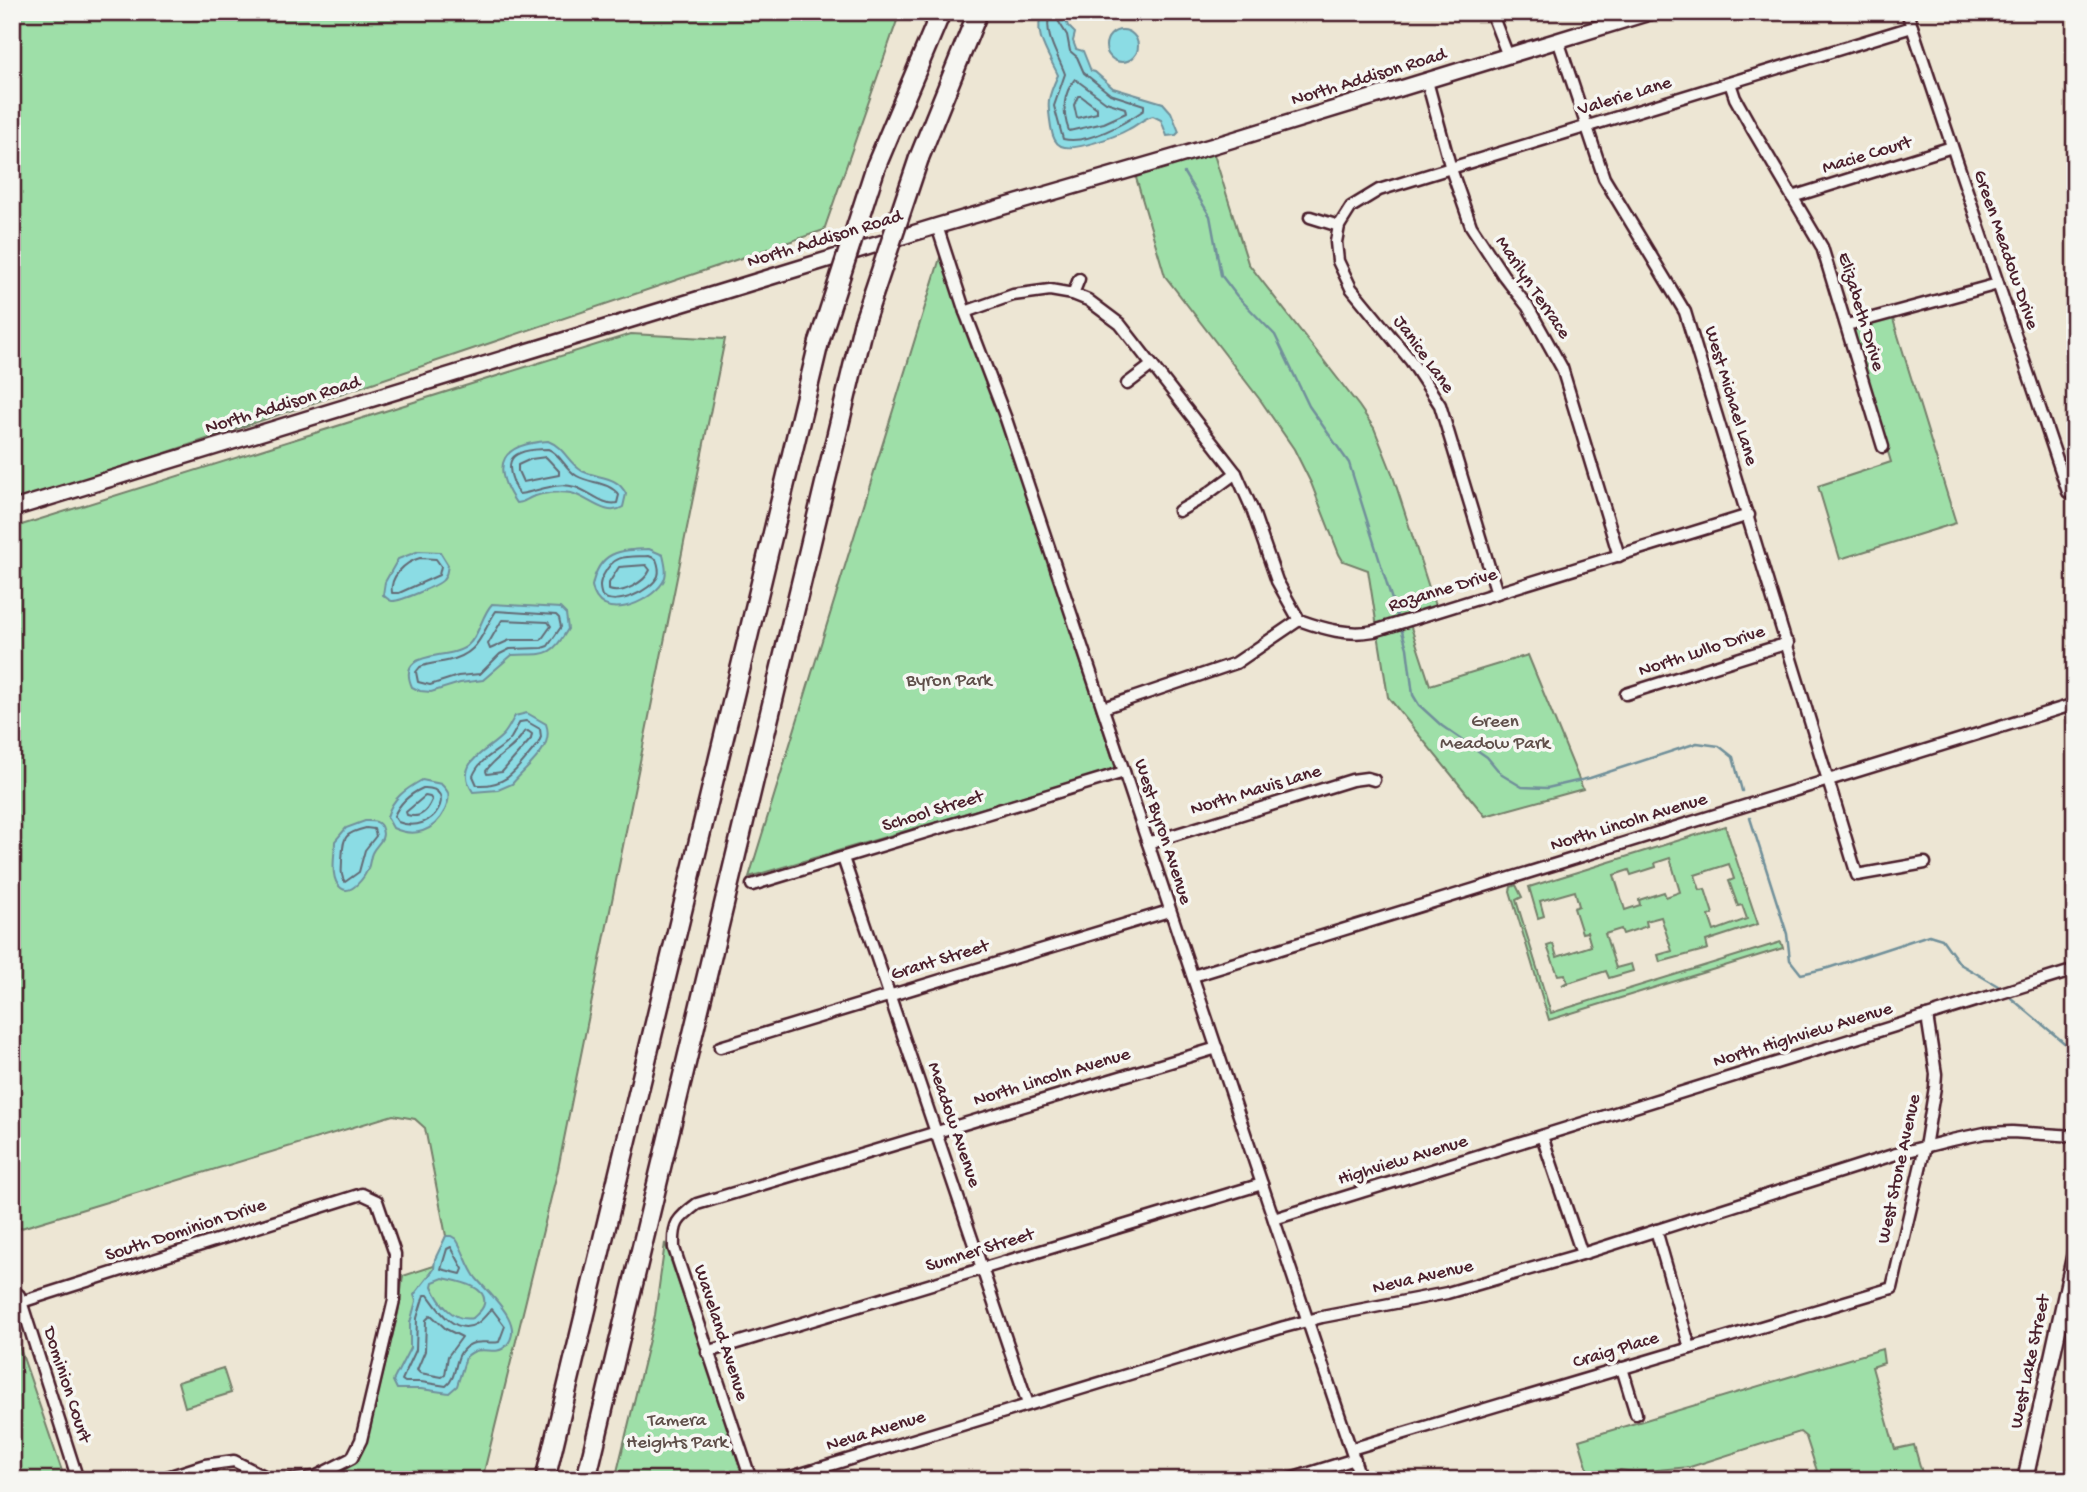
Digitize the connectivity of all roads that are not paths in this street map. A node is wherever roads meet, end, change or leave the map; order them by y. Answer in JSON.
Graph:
{"nodes":[{"id":1,"x":941,"y":12,"type":"edge"},
{"id":2,"x":978,"y":12,"type":"edge"},
{"id":3,"x":1491,"y":12,"type":"edge"},
{"id":4,"x":1651,"y":12,"type":"edge"},
{"id":5,"x":1907,"y":12,"type":"edge"},
{"id":6,"x":1912,"y":27,"type":"junction"},
{"id":7,"x":1558,"y":40,"type":"junction"},
{"id":8,"x":1508,"y":56,"type":"junction"},
{"id":9,"x":1427,"y":81,"type":"junction"},
{"id":10,"x":1730,"y":83,"type":"junction"},
{"id":11,"x":1587,"y":127,"type":"junction"},
{"id":12,"x":1952,"y":147,"type":"junction"},
{"id":13,"x":1451,"y":169,"type":"junction"},
{"id":14,"x":1793,"y":197,"type":"junction"},
{"id":15,"x":1310,"y":217,"type":"dead end"},
{"id":16,"x":937,"y":226,"type":"junction"},
{"id":17,"x":1339,"y":226,"type":"junction"},
{"id":18,"x":1079,"y":279,"type":"dead end"},
{"id":19,"x":1998,"y":284,"type":"junction"},
{"id":20,"x":1073,"y":294,"type":"junction"},
{"id":21,"x":965,"y":312,"type":"junction"},
{"id":22,"x":1847,"y":326,"type":"junction"},
{"id":23,"x":1152,"y":365,"type":"junction"},
{"id":24,"x":1127,"y":384,"type":"dead end"},
{"id":25,"x":1883,"y":447,"type":"dead end"},
{"id":26,"x":1236,"y":473,"type":"junction"},
{"id":27,"x":2075,"y":490,"type":"edge"},
{"id":28,"x":12,"y":509,"type":"edge"},
{"id":29,"x":1179,"y":511,"type":"dead end"},
{"id":30,"x":1749,"y":515,"type":"junction"},
{"id":31,"x":1619,"y":556,"type":"junction"},
{"id":32,"x":1497,"y":593,"type":"junction"},
{"id":33,"x":1299,"y":620,"type":"junction"},
{"id":34,"x":1788,"y":643,"type":"junction"},
{"id":35,"x":1626,"y":694,"type":"dead end"},
{"id":36,"x":2075,"y":704,"type":"edge"},
{"id":37,"x":1103,"y":708,"type":"junction"},
{"id":38,"x":1124,"y":772,"type":"junction"},
{"id":39,"x":1828,"y":779,"type":"junction"},
{"id":40,"x":1374,"y":780,"type":"dead end"},
{"id":41,"x":1148,"y":843,"type":"junction"},
{"id":42,"x":843,"y":858,"type":"junction"},
{"id":43,"x":1925,"y":863,"type":"dead end"},
{"id":44,"x":752,"y":886,"type":"dead end"},
{"id":45,"x":1169,"y":911,"type":"junction"},
{"id":46,"x":2075,"y":970,"type":"edge"},
{"id":47,"x":1193,"y":976,"type":"junction"},
{"id":48,"x":890,"y":995,"type":"junction"},
{"id":49,"x":1927,"y":1016,"type":"junction"},
{"id":50,"x":720,"y":1047,"type":"dead end"},
{"id":51,"x":1217,"y":1048,"type":"junction"},
{"id":52,"x":937,"y":1131,"type":"junction"},
{"id":53,"x":1542,"y":1136,"type":"junction"},
{"id":54,"x":2075,"y":1136,"type":"edge"},
{"id":55,"x":1925,"y":1147,"type":"junction"},
{"id":56,"x":1262,"y":1184,"type":"junction"},
{"id":57,"x":697,"y":1204,"type":"joint"},
{"id":58,"x":1274,"y":1219,"type":"junction"},
{"id":59,"x":1656,"y":1230,"type":"junction"},
{"id":60,"x":2075,"y":1253,"type":"edge"},
{"id":61,"x":1582,"y":1254,"type":"junction"},
{"id":62,"x":984,"y":1268,"type":"junction"},
{"id":63,"x":1892,"y":1287,"type":"joint"},
{"id":64,"x":17,"y":1296,"type":"edge"},
{"id":65,"x":1308,"y":1321,"type":"junction"},
{"id":66,"x":1690,"y":1348,"type":"junction"},
{"id":67,"x":707,"y":1352,"type":"junction"},
{"id":68,"x":1622,"y":1368,"type":"junction"},
{"id":69,"x":1028,"y":1404,"type":"junction"},
{"id":70,"x":1636,"y":1414,"type":"dead end"},
{"id":71,"x":1351,"y":1449,"type":"junction"},
{"id":72,"x":1355,"y":1460,"type":"junction"},
{"id":73,"x":819,"y":1468,"type":"junction"},
{"id":74,"x":78,"y":1480,"type":"edge"},
{"id":75,"x":158,"y":1480,"type":"edge"},
{"id":76,"x":272,"y":1480,"type":"edge"},
{"id":77,"x":286,"y":1480,"type":"edge"},
{"id":78,"x":545,"y":1480,"type":"edge"},
{"id":79,"x":586,"y":1480,"type":"edge"},
{"id":80,"x":751,"y":1480,"type":"edge"},
{"id":81,"x":781,"y":1480,"type":"edge"},
{"id":82,"x":823,"y":1480,"type":"edge"},
{"id":83,"x":1287,"y":1480,"type":"edge"},
{"id":84,"x":1362,"y":1480,"type":"edge"},
{"id":85,"x":2025,"y":1480,"type":"edge"}],
"edges":[{"from":1,"to":78,"type":"highway","bridge":true},
{"from":2,"to":79,"type":"highway","bridge":true},
{"from":3,"to":8,"type":"street"},
{"from":4,"to":7,"type":"street","name":"North Addison Road"},
{"from":5,"to":6,"type":"street","name":"Green Meadow Drive"},
{"from":6,"to":10,"type":"street","name":"Valerie Lane"},
{"from":6,"to":12,"type":"street","name":"Green Meadow Drive"},
{"from":7,"to":8,"type":"street","name":"North Addison Road"},
{"from":7,"to":11,"type":"street","name":"West Michael Lane"},
{"from":8,"to":9,"type":"street","name":"North Addison Road"},
{"from":9,"to":13,"type":"street","name":"Marilyn Terrace"},
{"from":9,"to":16,"type":"street","name":"North Addison Road"},
{"from":10,"to":11,"type":"street","name":"Valerie Lane"},
{"from":10,"to":14,"type":"street","name":"Elizabeth Drive"},
{"from":11,"to":13,"type":"street","name":"Valerie Lane"},
{"from":11,"to":30,"type":"street","name":"West Michael Lane"},
{"from":12,"to":14,"type":"street","name":"Macie Court"},
{"from":12,"to":19,"type":"street","name":"Green Meadow Drive"},
{"from":13,"to":17,"type":"street","name":"Valerie Lane"},
{"from":13,"to":31,"type":"street","name":"Marilyn Terrace"},
{"from":14,"to":22,"type":"street","name":"Elizabeth Drive"},
{"from":15,"to":17,"type":"street"},
{"from":16,"to":21,"type":"street","name":"West Byron Avenue"},
{"from":16,"to":28,"type":"street","name":"North Addison Road"},
{"from":17,"to":32,"type":"street","name":"Janice Lane"},
{"from":18,"to":20,"type":"street"},
{"from":19,"to":22,"type":"street"},
{"from":19,"to":27,"type":"street","name":"Green Meadow Drive"},
{"from":20,"to":21,"type":"street"},
{"from":20,"to":23,"type":"street"},
{"from":21,"to":37,"type":"street","name":"West Byron Avenue"},
{"from":22,"to":25,"type":"street","name":"Elizabeth Drive"},
{"from":23,"to":24,"type":"street"},
{"from":23,"to":26,"type":"street"},
{"from":26,"to":29,"type":"street"},
{"from":26,"to":33,"type":"street"},
{"from":30,"to":31,"type":"street","name":"Rozanne Drive"},
{"from":30,"to":34,"type":"street","name":"West Michael Lane"},
{"from":31,"to":32,"type":"street","name":"Rozanne Drive"},
{"from":32,"to":33,"type":"street","name":"Rozanne Drive"},
{"from":33,"to":37,"type":"street"},
{"from":34,"to":35,"type":"street","name":"North Lullo Drive"},
{"from":34,"to":39,"type":"street","name":"West Michael Lane"},
{"from":36,"to":39,"type":"street","name":"North Lincoln Avenue"},
{"from":37,"to":38,"type":"street","name":"West Byron Avenue"},
{"from":38,"to":41,"type":"street","name":"West Byron Avenue"},
{"from":38,"to":42,"type":"street","name":"School Street"},
{"from":39,"to":43,"type":"street","name":"West Michael Lane"},
{"from":39,"to":47,"type":"street","name":"North Lincoln Avenue"},
{"from":40,"to":41,"type":"street","name":"North Mavis Lane"},
{"from":41,"to":45,"type":"street","name":"West Byron Avenue"},
{"from":42,"to":44,"type":"street","name":"School Street"},
{"from":42,"to":48,"type":"street","name":"Meadow Avenue"},
{"from":45,"to":47,"type":"street","name":"West Byron Avenue"},
{"from":45,"to":48,"type":"street","name":"Grant Street"},
{"from":46,"to":49,"type":"street","name":"North Highview Avenue"},
{"from":47,"to":51,"type":"street","name":"West Byron Avenue"},
{"from":48,"to":50,"type":"street","name":"Grant Street"},
{"from":48,"to":52,"type":"street","name":"Meadow Avenue"},
{"from":49,"to":53,"type":"street","name":"North Highview Avenue"},
{"from":49,"to":55,"type":"street","name":"West Stone Avenue"},
{"from":51,"to":52,"type":"street","name":"North Lincoln Avenue"},
{"from":51,"to":56,"type":"street","name":"West Byron Avenue"},
{"from":52,"to":57,"type":"street","name":"North Lincoln Avenue"},
{"from":52,"to":62,"type":"street","name":"Meadow Avenue"},
{"from":53,"to":58,"type":"street","name":"Highview Avenue"},
{"from":53,"to":61,"type":"street"},
{"from":54,"to":55,"type":"street","name":"Neva Avenue"},
{"from":55,"to":59,"type":"street","name":"Neva Avenue"},
{"from":55,"to":63,"type":"street","name":"West Stone Avenue"},
{"from":56,"to":58,"type":"street","name":"West Byron Avenue"},
{"from":56,"to":62,"type":"street","name":"Sumner Street"},
{"from":57,"to":67,"type":"street","name":"Waveland Avenue"},
{"from":58,"to":65,"type":"street","name":"West Byron Avenue"},
{"from":59,"to":61,"type":"street","name":"Neva Avenue"},
{"from":59,"to":66,"type":"street"},
{"from":60,"to":85,"type":"street","name":"West Lake Street"},
{"from":61,"to":65,"type":"street","name":"Neva Avenue"},
{"from":62,"to":67,"type":"street","name":"Sumner Street"},
{"from":62,"to":69,"type":"street","name":"Meadow Avenue"},
{"from":63,"to":66,"type":"street","name":"Craig Place"},
{"from":64,"to":74,"type":"street","name":"Dominion Court"},
{"from":64,"to":77,"type":"street","name":"South Dominion Drive"},
{"from":65,"to":69,"type":"street","name":"Neva Avenue"},
{"from":65,"to":71,"type":"street","name":"West Byron Avenue"},
{"from":66,"to":68,"type":"street","name":"Craig Place"},
{"from":67,"to":80,"type":"street","name":"Waveland Avenue"},
{"from":68,"to":70,"type":"street"},
{"from":68,"to":71,"type":"street","name":"Craig Place"},
{"from":69,"to":73,"type":"street","name":"Neva Avenue"},
{"from":71,"to":72,"type":"street","name":"West Byron Avenue"},
{"from":72,"to":83,"type":"street"},
{"from":72,"to":84,"type":"street"},
{"from":73,"to":81,"type":"street","name":"Neva Avenue"},
{"from":73,"to":82,"type":"street"},
{"from":75,"to":76,"type":"street"}]}
